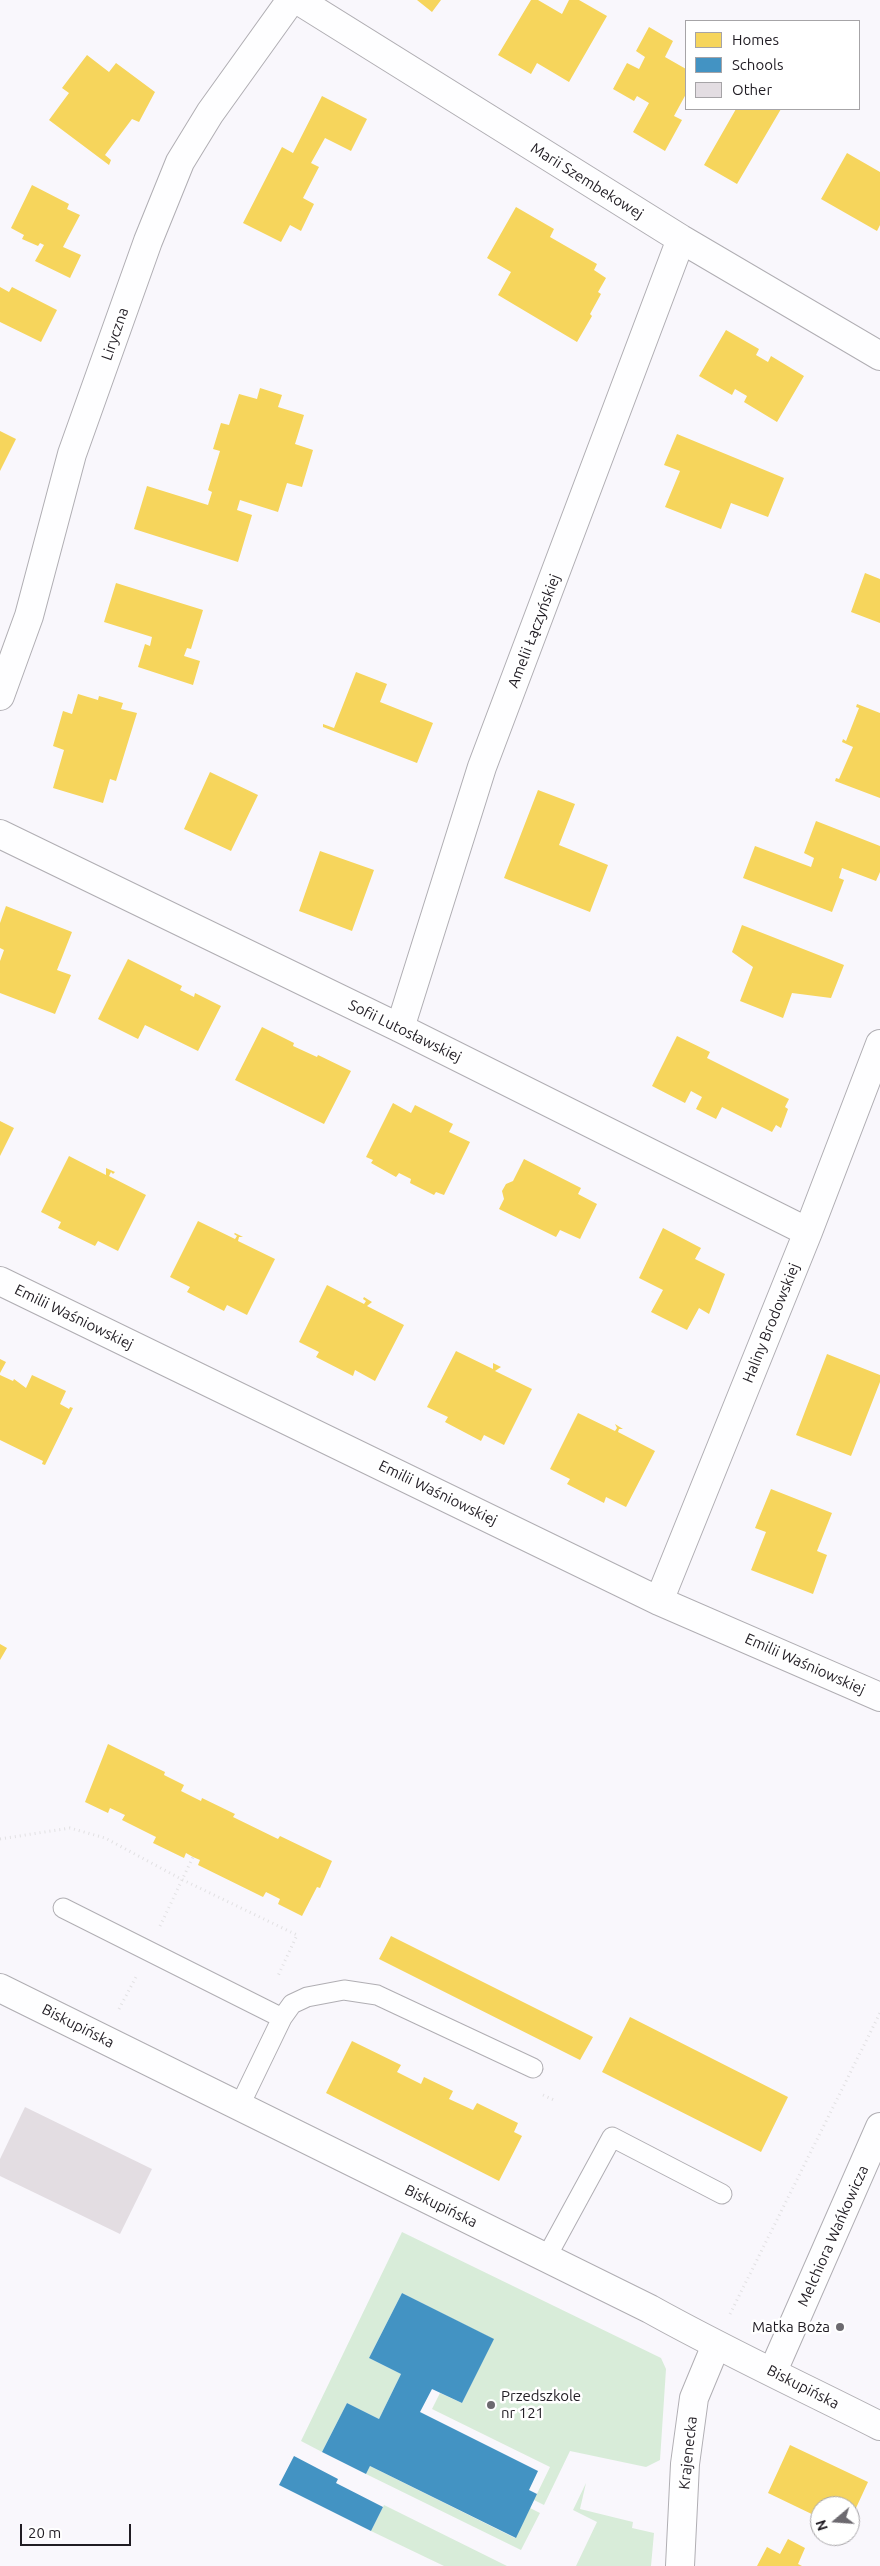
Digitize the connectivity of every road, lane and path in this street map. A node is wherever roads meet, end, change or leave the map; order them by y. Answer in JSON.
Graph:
{"nodes":[{"id":1,"x":291,"y":0,"type":"edge"},
{"id":2,"x":298,"y":0,"type":"edge"},
{"id":3,"x":681,"y":239,"type":"junction"},
{"id":4,"x":880,"y":356,"type":"edge"},
{"id":5,"x":0,"y":696,"type":"edge"},
{"id":6,"x":0,"y":834,"type":"edge"},
{"id":7,"x":400,"y":1028,"type":"junction"},
{"id":8,"x":880,"y":1044,"type":"edge"},
{"id":9,"x":808,"y":1232,"type":"junction"},
{"id":10,"x":0,"y":1281,"type":"edge"},
{"id":11,"x":659,"y":1601,"type":"junction"},
{"id":12,"x":880,"y":1697,"type":"edge"},
{"id":13,"x":0,"y":1839,"type":"edge"},
{"id":14,"x":63,"y":1908,"type":"dead end"},
{"id":15,"x":0,"y":1988,"type":"edge"},
{"id":16,"x":264,"y":2008,"type":"junction"},
{"id":17,"x":880,"y":2013,"type":"edge"},
{"id":18,"x":282,"y":2018,"type":"junction"},
{"id":19,"x":533,"y":2068,"type":"dead end"},
{"id":20,"x":239,"y":2107,"type":"junction"},
{"id":21,"x":880,"y":2127,"type":"edge"},
{"id":22,"x":722,"y":2194,"type":"dead end"},
{"id":23,"x":546,"y":2258,"type":"junction"},
{"id":24,"x":728,"y":2318,"type":"dead end"},
{"id":25,"x":716,"y":2345,"type":"junction"},
{"id":26,"x":773,"y":2372,"type":"junction"},
{"id":27,"x":880,"y":2426,"type":"edge"},
{"id":28,"x":680,"y":2566,"type":"edge"}],
"edges":[{"from":1,"to":5,"type":"street","name":"Liryczna"},
{"from":2,"to":3,"type":"street","name":"Marii Szembekowej"},
{"from":3,"to":4,"type":"street","name":"Marii Szembekowej"},
{"from":3,"to":7,"type":"street","name":"Amelii Łączyńskiej"},
{"from":6,"to":7,"type":"street","name":"Sofii Lutosławskiej"},
{"from":7,"to":9,"type":"street","name":"Sofii Lutosławskiej"},
{"from":8,"to":9,"type":"street","name":"Haliny Brodowskiej"},
{"from":9,"to":11,"type":"street","name":"Haliny Brodowskiej"},
{"from":10,"to":11,"type":"street","name":"Emilii Waśniowskiej"},
{"from":11,"to":12,"type":"street","name":"Emilii Waśniowskiej"},
{"from":13,"to":16,"type":"path"},
{"from":14,"to":16,"type":"lane"},
{"from":15,"to":20,"type":"street","name":"Biskupińska"},
{"from":16,"to":18,"type":"lane"},
{"from":17,"to":24,"type":"path"},
{"from":18,"to":19,"type":"lane"},
{"from":18,"to":20,"type":"lane"},
{"from":20,"to":23,"type":"street","name":"Biskupińska"},
{"from":21,"to":26,"type":"street","name":"Melchiora Wańkowicza"},
{"from":22,"to":23,"type":"lane"},
{"from":23,"to":25,"type":"street","name":"Biskupińska"},
{"from":25,"to":26,"type":"street","name":"Biskupińska"},
{"from":25,"to":28,"type":"street","name":"Krajenecka"},
{"from":26,"to":27,"type":"street","name":"Biskupińska"}]}
